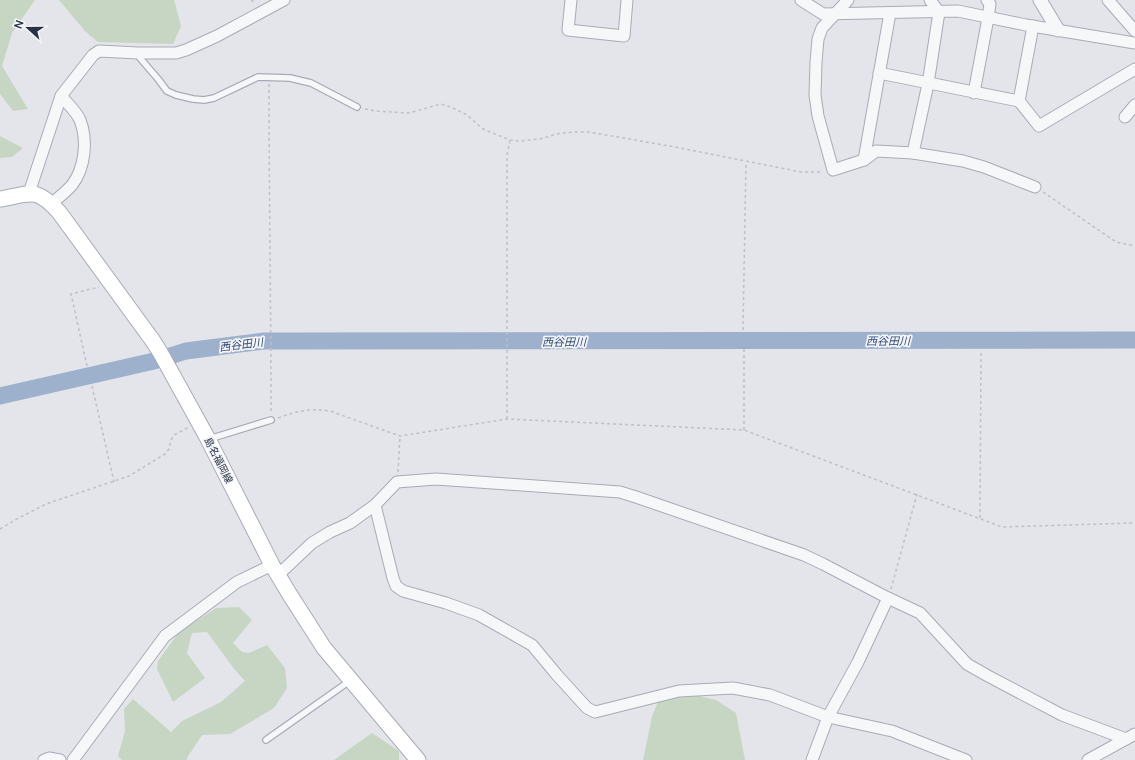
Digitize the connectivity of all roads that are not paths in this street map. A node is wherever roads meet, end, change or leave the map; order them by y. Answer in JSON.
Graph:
{"nodes":[{"id":1,"x":284,"y":0,"type":"edge"},
{"id":2,"x":571,"y":0,"type":"edge"},
{"id":3,"x":626,"y":0,"type":"edge"},
{"id":4,"x":800,"y":0,"type":"edge"},
{"id":5,"x":848,"y":0,"type":"edge"},
{"id":6,"x":930,"y":0,"type":"edge"},
{"id":7,"x":987,"y":0,"type":"edge"},
{"id":8,"x":1040,"y":0,"type":"edge"},
{"id":9,"x":1108,"y":0,"type":"edge"},
{"id":10,"x":939,"y":12,"type":"junction"},
{"id":11,"x":890,"y":13,"type":"junction"},
{"id":12,"x":834,"y":14,"type":"junction"},
{"id":13,"x":988,"y":18,"type":"junction"},
{"id":14,"x":1033,"y":26,"type":"junction"},
{"id":15,"x":1058,"y":30,"type":"junction"},
{"id":16,"x":1135,"y":31,"type":"edge"},
{"id":17,"x":1135,"y":43,"type":"edge"},
{"id":18,"x":138,"y":53,"type":"junction"},
{"id":19,"x":1135,"y":69,"type":"edge"},
{"id":20,"x":879,"y":73,"type":"junction"},
{"id":21,"x":928,"y":84,"type":"junction"},
{"id":22,"x":974,"y":93,"type":"junction"},
{"id":23,"x":61,"y":96,"type":"junction"},
{"id":24,"x":1019,"y":101,"type":"junction"},
{"id":25,"x":1135,"y":105,"type":"edge"},
{"id":26,"x":357,"y":107,"type":"road end"},
{"id":27,"x":1125,"y":117,"type":"dead end"},
{"id":28,"x":914,"y":153,"type":"junction"},
{"id":29,"x":864,"y":160,"type":"junction"},
{"id":30,"x":1035,"y":187,"type":"road end"},
{"id":31,"x":29,"y":193,"type":"junction"},
{"id":32,"x":0,"y":199,"type":"edge"},
{"id":33,"x":51,"y":204,"type":"junction"},
{"id":34,"x":271,"y":420,"type":"road end"},
{"id":35,"x":208,"y":439,"type":"junction"},
{"id":36,"x":375,"y":505,"type":"junction"},
{"id":37,"x":275,"y":570,"type":"junction"},
{"id":38,"x":888,"y":598,"type":"junction"},
{"id":39,"x":351,"y":680,"type":"junction"},
{"id":40,"x":828,"y":717,"type":"junction"},
{"id":41,"x":1130,"y":737,"type":"edge"},
{"id":42,"x":266,"y":740,"type":"dead end"},
{"id":43,"x":44,"y":760,"type":"edge"},
{"id":44,"x":60,"y":760,"type":"edge"},
{"id":45,"x":73,"y":760,"type":"edge"},
{"id":46,"x":418,"y":760,"type":"edge"},
{"id":47,"x":812,"y":760,"type":"edge"},
{"id":48,"x":966,"y":760,"type":"edge"},
{"id":49,"x":1088,"y":760,"type":"edge"}],
"edges":[{"from":1,"to":18,"type":"street"},
{"from":2,"to":3,"type":"street"},
{"from":4,"to":12,"type":"street"},
{"from":5,"to":12,"type":"street"},
{"from":6,"to":10,"type":"street"},
{"from":7,"to":13,"type":"street"},
{"from":8,"to":15,"type":"street"},
{"from":9,"to":16,"type":"street"},
{"from":10,"to":11,"type":"street"},
{"from":10,"to":13,"type":"street"},
{"from":10,"to":21,"type":"street"},
{"from":11,"to":12,"type":"street"},
{"from":11,"to":20,"type":"street"},
{"from":12,"to":29,"type":"street"},
{"from":13,"to":14,"type":"street"},
{"from":13,"to":22,"type":"street"},
{"from":14,"to":15,"type":"street"},
{"from":14,"to":24,"type":"street"},
{"from":15,"to":17,"type":"street"},
{"from":18,"to":23,"type":"street"},
{"from":18,"to":26,"type":"lane"},
{"from":19,"to":24,"type":"street"},
{"from":20,"to":21,"type":"street"},
{"from":20,"to":29,"type":"street"},
{"from":21,"to":22,"type":"street"},
{"from":21,"to":28,"type":"street"},
{"from":22,"to":24,"type":"street"},
{"from":23,"to":31,"type":"street"},
{"from":23,"to":33,"type":"street"},
{"from":25,"to":27,"type":"street"},
{"from":28,"to":29,"type":"street"},
{"from":28,"to":30,"type":"street"},
{"from":31,"to":32,"type":"main road"},
{"from":31,"to":33,"type":"main road","name":"島名福岡線"},
{"from":33,"to":35,"type":"main road","name":"島名福岡線"},
{"from":34,"to":35,"type":"lane"},
{"from":35,"to":37,"type":"main road","name":"島名福岡線"},
{"from":36,"to":37,"type":"street"},
{"from":36,"to":38,"type":"street"},
{"from":36,"to":40,"type":"street"},
{"from":37,"to":39,"type":"main road","name":"島名福岡線"},
{"from":37,"to":45,"type":"street"},
{"from":38,"to":40,"type":"street"},
{"from":38,"to":41,"type":"street"},
{"from":39,"to":42,"type":"lane"},
{"from":39,"to":46,"type":"main road","name":"島名福岡線"},
{"from":40,"to":47,"type":"street"},
{"from":40,"to":48,"type":"street"},
{"from":41,"to":49,"type":"street"},
{"from":43,"to":44,"type":"street"}]}
